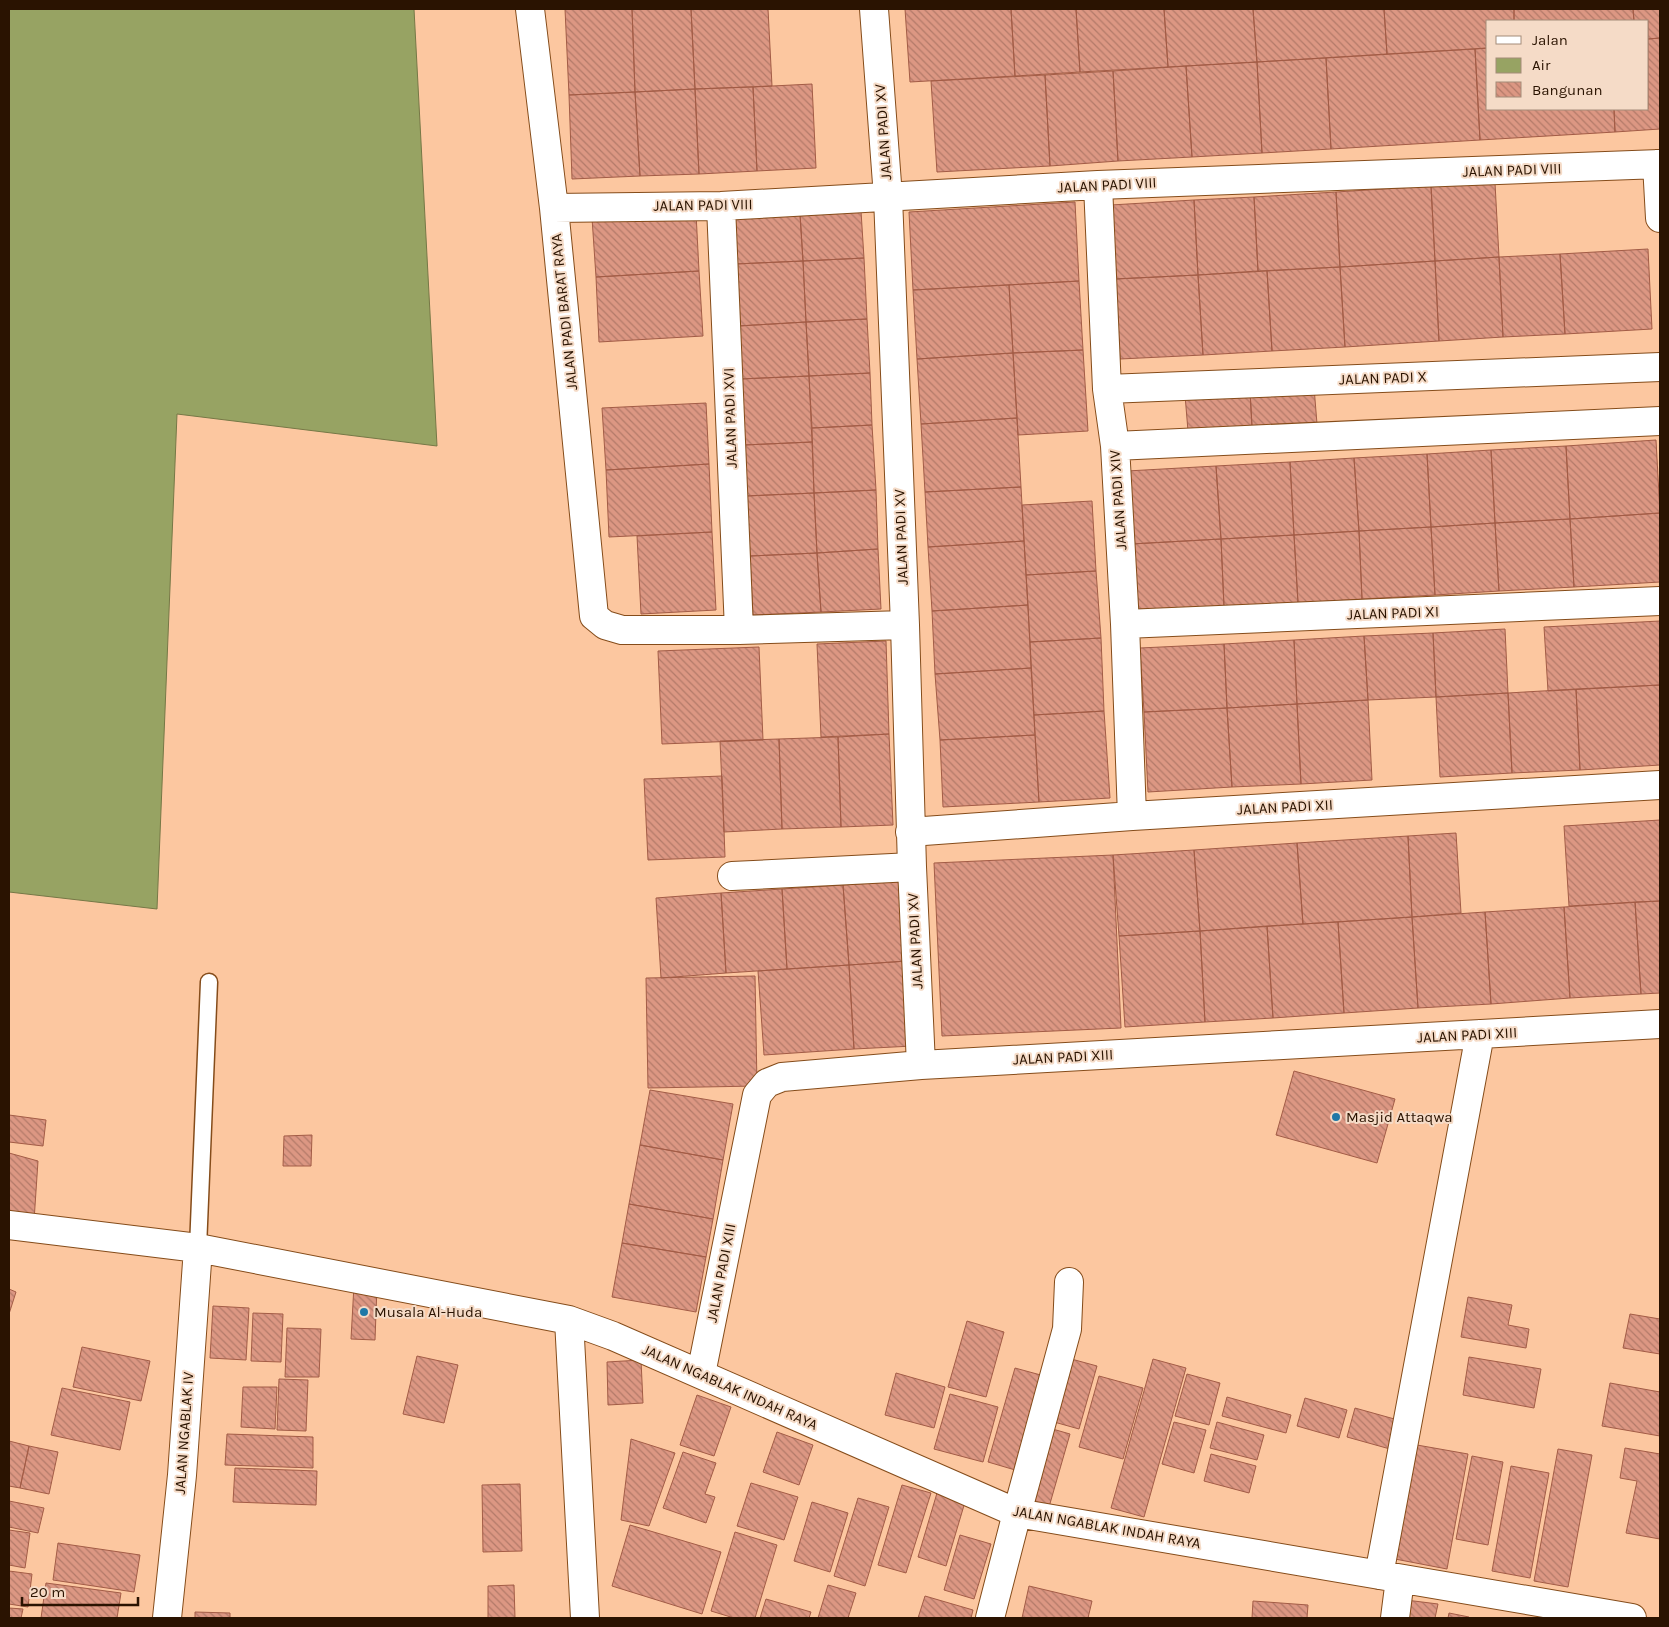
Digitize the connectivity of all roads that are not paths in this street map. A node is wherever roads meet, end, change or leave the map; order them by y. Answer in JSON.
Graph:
{"nodes":[{"id":1,"x":530,"y":9,"type":"edge"},
{"id":2,"x":874,"y":9,"type":"edge"},
{"id":3,"x":1659,"y":164,"type":"edge"},
{"id":4,"x":1098,"y":185,"type":"junction"},
{"id":5,"x":888,"y":197,"type":"junction"},
{"id":6,"x":721,"y":206,"type":"junction"},
{"id":7,"x":554,"y":208,"type":"junction"},
{"id":8,"x":1660,"y":218,"type":"edge"},
{"id":9,"x":1660,"y":367,"type":"edge"},
{"id":10,"x":1107,"y":389,"type":"junction"},
{"id":11,"x":1660,"y":421,"type":"edge"},
{"id":12,"x":1115,"y":446,"type":"junction"},
{"id":13,"x":1660,"y":601,"type":"edge"},
{"id":14,"x":1126,"y":624,"type":"junction"},
{"id":15,"x":905,"y":625,"type":"junction"},
{"id":16,"x":739,"y":630,"type":"junction"},
{"id":17,"x":1660,"y":785,"type":"edge"},
{"id":18,"x":1132,"y":816,"type":"junction"},
{"id":19,"x":910,"y":832,"type":"junction"},
{"id":20,"x":912,"y":867,"type":"junction"},
{"id":21,"x":732,"y":876,"type":"dead end"},
{"id":22,"x":209,"y":982,"type":"dead end"},
{"id":23,"x":1660,"y":1024,"type":"edge"},
{"id":24,"x":1480,"y":1034,"type":"junction"},
{"id":25,"x":921,"y":1065,"type":"junction"},
{"id":26,"x":9,"y":1225,"type":"edge"},
{"id":27,"x":198,"y":1248,"type":"junction"},
{"id":28,"x":1069,"y":1282,"type":"dead end"},
{"id":29,"x":571,"y":1321,"type":"junction"},
{"id":30,"x":700,"y":1374,"type":"junction"},
{"id":31,"x":1017,"y":1513,"type":"junction"},
{"id":32,"x":1390,"y":1577,"type":"junction"},
{"id":33,"x":1571,"y":1613,"type":"edge"},
{"id":34,"x":167,"y":1618,"type":"edge"},
{"id":35,"x":585,"y":1618,"type":"edge"},
{"id":36,"x":990,"y":1618,"type":"edge"},
{"id":37,"x":1395,"y":1618,"type":"edge"},
{"id":38,"x":1632,"y":1618,"type":"edge"}],
"edges":[{"from":1,"to":7,"type":"street","name":"JALAN PADI BARAT RAYA"},
{"from":2,"to":5,"type":"street","name":"JALAN PADI XV"},
{"from":3,"to":4,"type":"street","name":"JALAN PADI VIII"},
{"from":3,"to":8,"type":"street"},
{"from":4,"to":5,"type":"street","name":"JALAN PADI VIII"},
{"from":4,"to":10,"type":"street","name":"JALAN PADI XIV"},
{"from":5,"to":6,"type":"street","name":"JALAN PADI VIII"},
{"from":5,"to":15,"type":"street","name":"JALAN PADI XV"},
{"from":6,"to":7,"type":"street","name":"JALAN PADI VIII"},
{"from":6,"to":16,"type":"street","name":"JALAN PADI XVI"},
{"from":7,"to":16,"type":"street","name":"JALAN PADI BARAT RAYA"},
{"from":9,"to":10,"type":"street","name":"JALAN PADI X"},
{"from":10,"to":12,"type":"street","name":"JALAN PADI XIV"},
{"from":11,"to":12,"type":"street"},
{"from":12,"to":14,"type":"street","name":"JALAN PADI XIV"},
{"from":13,"to":14,"type":"street","name":"JALAN PADI XI"},
{"from":14,"to":18,"type":"street","name":"JALAN PADI XIV"},
{"from":15,"to":16,"type":"street"},
{"from":15,"to":19,"type":"street","name":"JALAN PADI XV"},
{"from":17,"to":18,"type":"street","name":"JALAN PADI XII"},
{"from":18,"to":19,"type":"street","name":"JALAN PADI XII"},
{"from":19,"to":20,"type":"street","name":"JALAN PADI XV"},
{"from":20,"to":21,"type":"street"},
{"from":20,"to":25,"type":"street","name":"JALAN PADI XV"},
{"from":22,"to":27,"type":"lane"},
{"from":23,"to":24,"type":"street","name":"JALAN PADI XIII"},
{"from":24,"to":25,"type":"street","name":"JALAN PADI XIII"},
{"from":24,"to":32,"type":"street"},
{"from":25,"to":30,"type":"street","name":"JALAN PADI XIII"},
{"from":26,"to":27,"type":"street","name":"JALAN NGABLAK INDAH RAYA"},
{"from":27,"to":29,"type":"street","name":"JALAN NGABLAK INDAH RAYA"},
{"from":27,"to":34,"type":"street","name":"JALAN NGABLAK IV"},
{"from":28,"to":31,"type":"street"},
{"from":29,"to":30,"type":"street","name":"JALAN NGABLAK INDAH RAYA"},
{"from":29,"to":35,"type":"street"},
{"from":30,"to":31,"type":"street","name":"JALAN NGABLAK INDAH RAYA"},
{"from":31,"to":32,"type":"street","name":"JALAN NGABLAK INDAH RAYA"},
{"from":31,"to":36,"type":"street"},
{"from":32,"to":33,"type":"street","name":"JALAN NGABLAK INDAH RAYA"},
{"from":32,"to":37,"type":"street"},
{"from":33,"to":38,"type":"street","name":"JALAN NGABLAK INDAH RAYA"}]}
